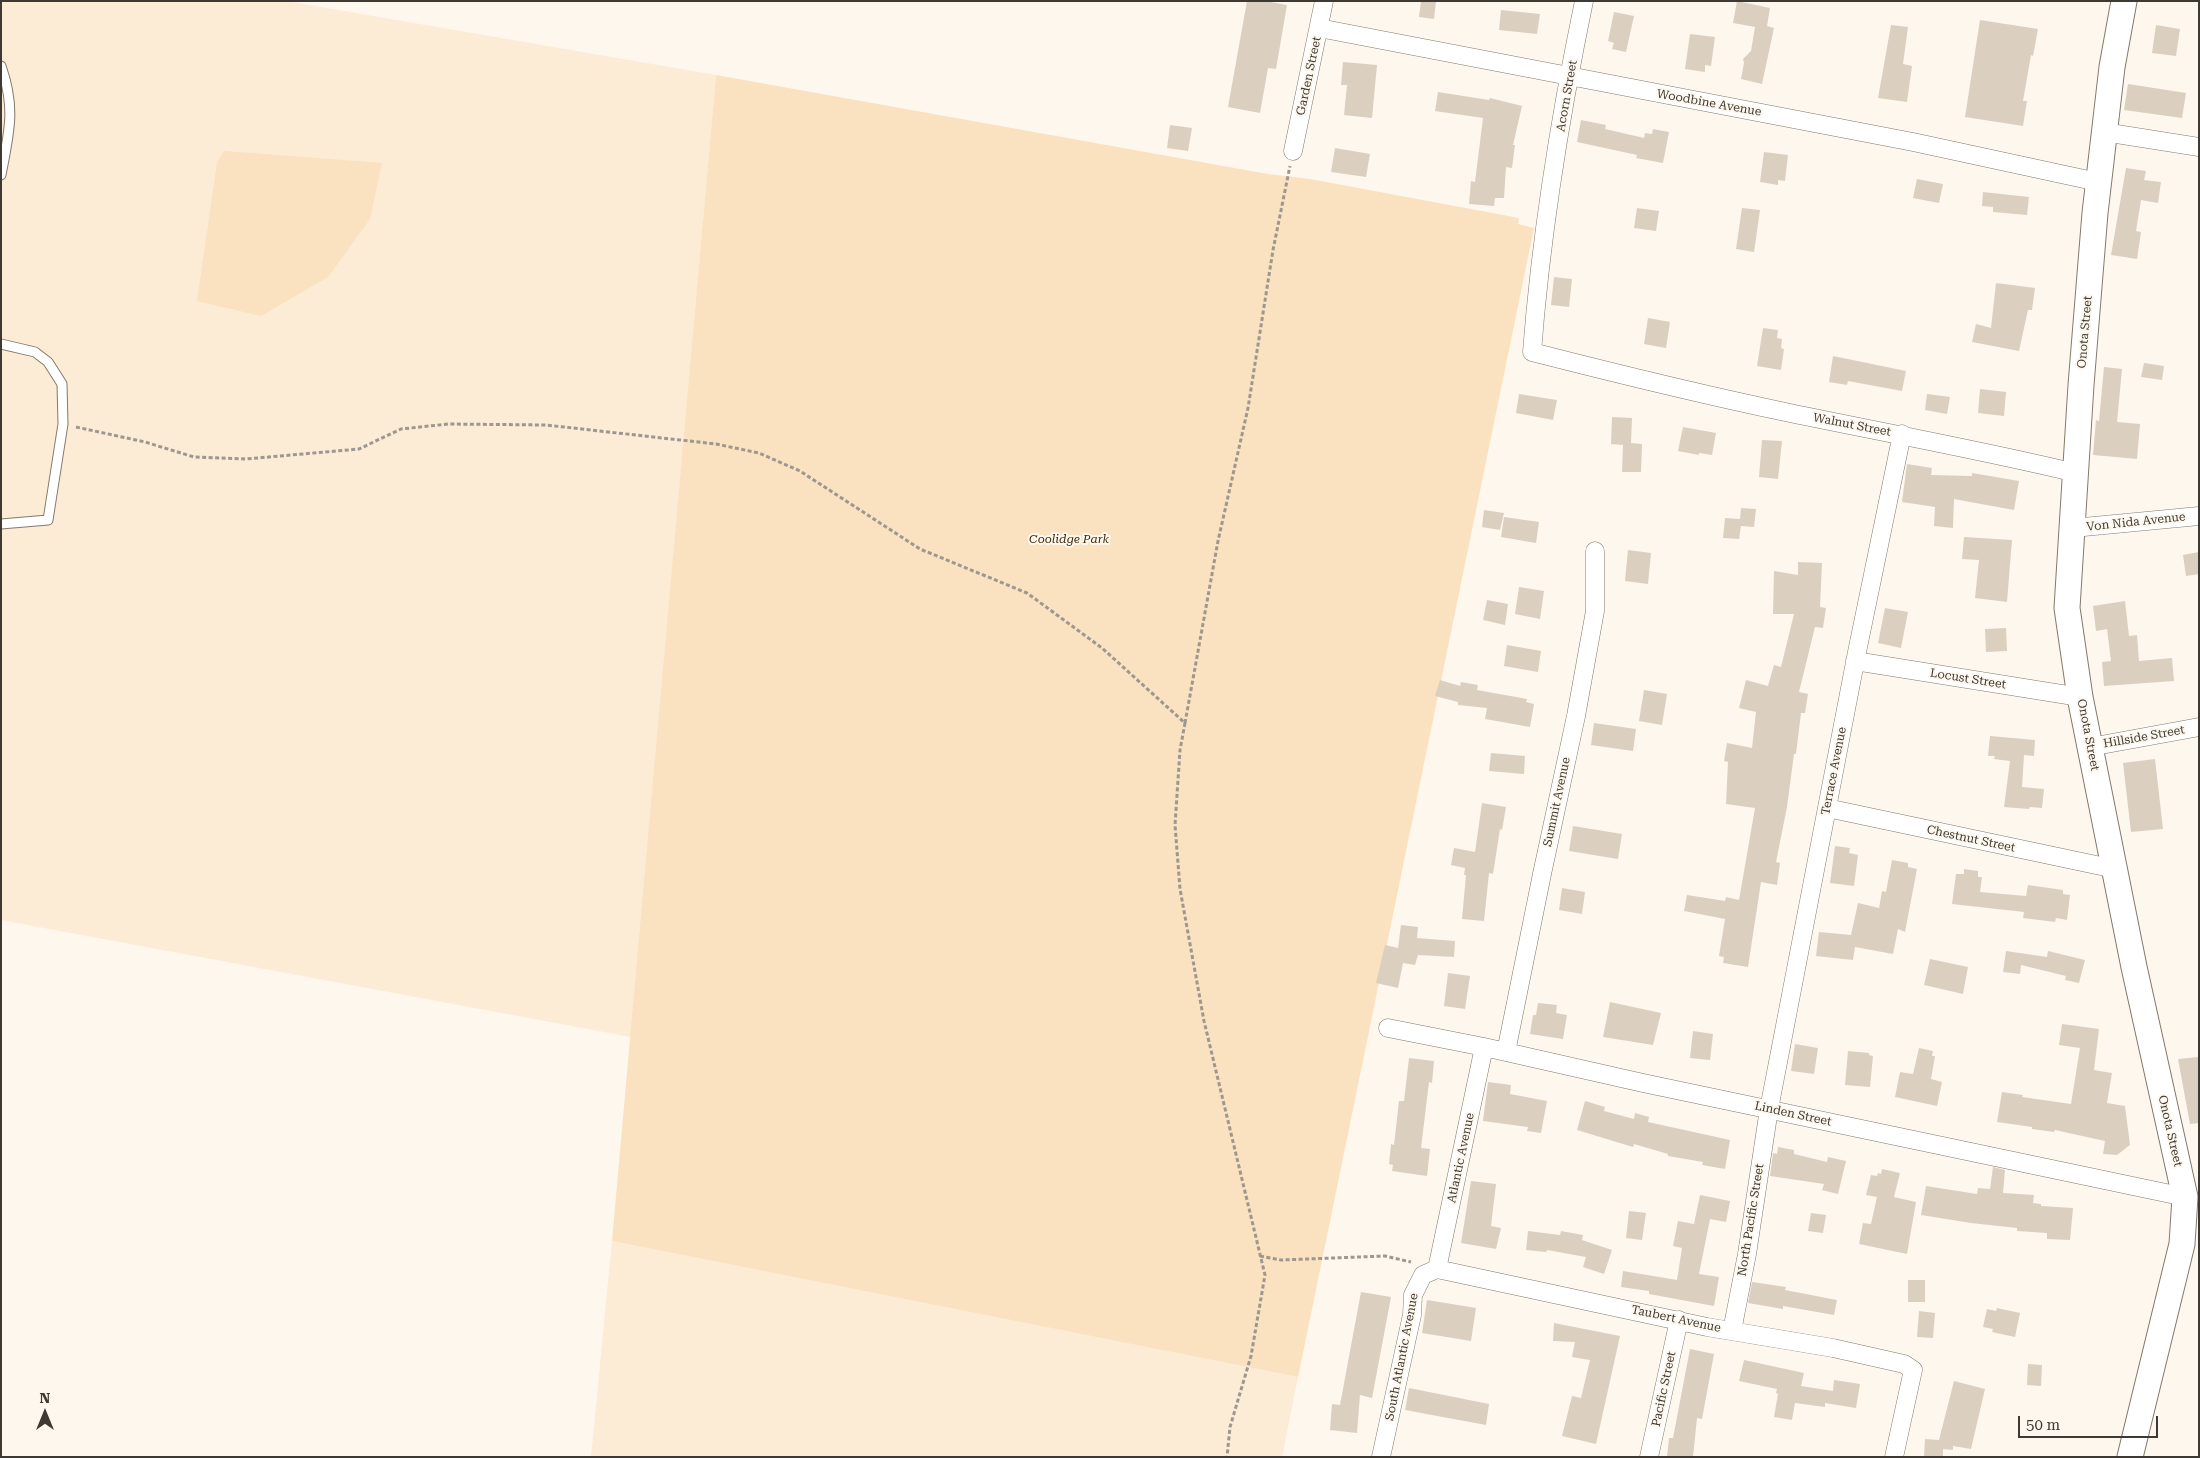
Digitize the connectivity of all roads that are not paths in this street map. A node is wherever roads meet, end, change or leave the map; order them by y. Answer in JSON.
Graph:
{"nodes":[{"id":1,"x":1324,"y":1,"type":"edge"},
{"id":2,"x":1584,"y":1,"type":"edge"},
{"id":3,"x":2124,"y":1,"type":"edge"},
{"id":4,"x":1319,"y":28,"type":"junction"},
{"id":5,"x":2,"y":69,"type":"edge"},
{"id":6,"x":1571,"y":76,"type":"junction"},
{"id":7,"x":2104,"y":132,"type":"junction"},
{"id":8,"x":2199,"y":147,"type":"edge"},
{"id":9,"x":1293,"y":151,"type":"road end"},
{"id":10,"x":1,"y":175,"type":"edge"},
{"id":11,"x":2098,"y":182,"type":"junction"},
{"id":12,"x":1,"y":344,"type":"edge"},
{"id":13,"x":1628,"y":376,"type":"joint"},
{"id":14,"x":1902,"y":434,"type":"junction"},
{"id":15,"x":2076,"y":472,"type":"junction"},
{"id":16,"x":2199,"y":516,"type":"edge"},
{"id":17,"x":1,"y":524,"type":"edge"},
{"id":18,"x":2073,"y":528,"type":"junction"},
{"id":19,"x":1595,"y":551,"type":"dead end"},
{"id":20,"x":1855,"y":661,"type":"junction"},
{"id":21,"x":2080,"y":697,"type":"junction"},
{"id":22,"x":2199,"y":728,"type":"edge"},
{"id":23,"x":2090,"y":747,"type":"junction"},
{"id":24,"x":1827,"y":808,"type":"junction"},
{"id":25,"x":2115,"y":869,"type":"junction"},
{"id":26,"x":1388,"y":1028,"type":"dead end"},
{"id":27,"x":1484,"y":1047,"type":"junction"},
{"id":28,"x":1506,"y":1052,"type":"junction"},
{"id":29,"x":1769,"y":1109,"type":"junction"},
{"id":30,"x":2192,"y":1199,"type":"edge"},
{"id":31,"x":1437,"y":1269,"type":"junction"},
{"id":32,"x":1679,"y":1320,"type":"junction"},
{"id":33,"x":1732,"y":1331,"type":"junction"},
{"id":34,"x":1381,"y":1457,"type":"edge"},
{"id":35,"x":1649,"y":1457,"type":"edge"},
{"id":36,"x":1894,"y":1457,"type":"edge"},
{"id":37,"x":2130,"y":1457,"type":"edge"}],
"edges":[{"from":1,"to":4,"type":"street","name":"Garden Street"},
{"from":2,"to":6,"type":"street","name":"Acorn Street"},
{"from":3,"to":7,"type":"street","name":"Onota Street"},
{"from":4,"to":6,"type":"street","name":"Woodbine Avenue"},
{"from":4,"to":9,"type":"street","name":"Garden Street"},
{"from":5,"to":10,"type":"lane"},
{"from":6,"to":11,"type":"street","name":"Woodbine Avenue"},
{"from":6,"to":13,"type":"street","name":"Acorn Street"},
{"from":7,"to":8,"type":"street"},
{"from":7,"to":11,"type":"street","name":"Onota Street"},
{"from":11,"to":15,"type":"street","name":"Onota Street"},
{"from":12,"to":17,"type":"lane"},
{"from":13,"to":14,"type":"street","name":"Walnut Street"},
{"from":14,"to":15,"type":"street","name":"Walnut Street"},
{"from":14,"to":20,"type":"street","name":"Terrace Avenue"},
{"from":15,"to":18,"type":"street","name":"Onota Street"},
{"from":16,"to":18,"type":"street","name":"Von Nida Avenue"},
{"from":18,"to":21,"type":"street","name":"Onota Street"},
{"from":19,"to":28,"type":"street","name":"Summit Avenue"},
{"from":20,"to":21,"type":"street","name":"Locust Street"},
{"from":20,"to":24,"type":"street","name":"Terrace Avenue"},
{"from":21,"to":23,"type":"street","name":"Onota Street"},
{"from":22,"to":23,"type":"street","name":"Hillside Street"},
{"from":23,"to":25,"type":"street","name":"Onota Street"},
{"from":24,"to":25,"type":"street","name":"Chestnut Street"},
{"from":24,"to":29,"type":"street","name":"Terrace Avenue"},
{"from":25,"to":30,"type":"street","name":"Onota Street"},
{"from":26,"to":27,"type":"street","name":"Linden Street"},
{"from":27,"to":28,"type":"street","name":"Linden Street"},
{"from":27,"to":31,"type":"street","name":"Atlantic Avenue"},
{"from":28,"to":29,"type":"street","name":"Linden Street"},
{"from":29,"to":30,"type":"street","name":"Linden Street"},
{"from":29,"to":33,"type":"street","name":"North Pacific Street"},
{"from":30,"to":37,"type":"street","name":"Onota Street"},
{"from":31,"to":32,"type":"street","name":"Taubert Avenue"},
{"from":31,"to":34,"type":"street","name":"South Atlantic Avenue"},
{"from":32,"to":33,"type":"street","name":"Taubert Avenue"},
{"from":32,"to":35,"type":"street","name":"Pacific Street"},
{"from":33,"to":36,"type":"street","name":"Taubert Avenue"}]}
